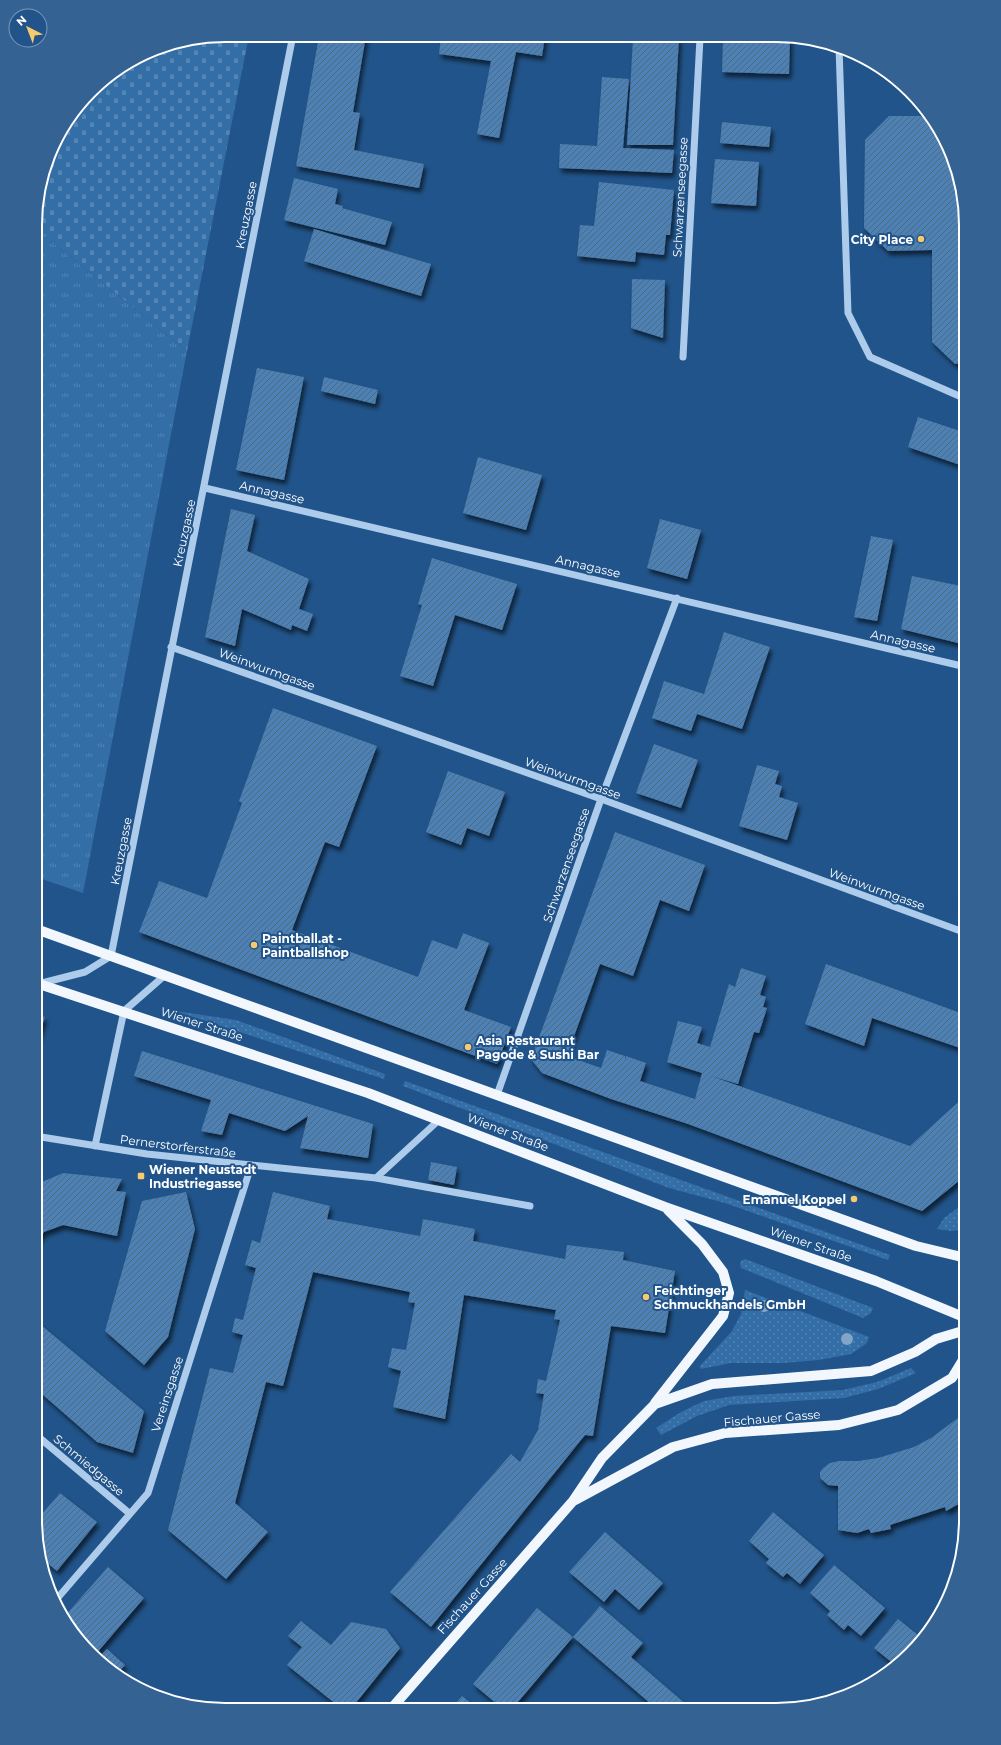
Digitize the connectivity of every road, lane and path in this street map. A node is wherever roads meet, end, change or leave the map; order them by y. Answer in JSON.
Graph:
{"nodes":[{"id":1,"x":291,"y":42,"type":"edge"},
{"id":2,"x":700,"y":42,"type":"edge"},
{"id":3,"x":839,"y":54,"type":"edge"},
{"id":4,"x":683,"y":357,"type":"dead end"},
{"id":5,"x":959,"y":396,"type":"edge"},
{"id":6,"x":204,"y":488,"type":"junction"},
{"id":7,"x":677,"y":598,"type":"junction"},
{"id":8,"x":171,"y":647,"type":"junction"},
{"id":9,"x":959,"y":665,"type":"edge"},
{"id":10,"x":601,"y":799,"type":"junction"},
{"id":11,"x":959,"y":930,"type":"edge"},
{"id":12,"x":42,"y":931,"type":"edge"},
{"id":13,"x":111,"y":956,"type":"junction"},
{"id":14,"x":164,"y":976,"type":"junction"},
{"id":15,"x":42,"y":983,"type":"edge"},
{"id":16,"x":42,"y":986,"type":"edge"},
{"id":17,"x":124,"y":1011,"type":"junction"},
{"id":18,"x":497,"y":1095,"type":"junction"},
{"id":19,"x":439,"y":1120,"type":"junction"},
{"id":20,"x":42,"y":1137,"type":"edge"},
{"id":21,"x":95,"y":1146,"type":"junction"},
{"id":22,"x":251,"y":1166,"type":"junction"},
{"id":23,"x":376,"y":1178,"type":"junction"},
{"id":24,"x":530,"y":1206,"type":"dead end"},
{"id":25,"x":665,"y":1207,"type":"junction"},
{"id":26,"x":959,"y":1256,"type":"edge"},
{"id":27,"x":959,"y":1315,"type":"edge"},
{"id":28,"x":959,"y":1332,"type":"edge"},
{"id":29,"x":959,"y":1366,"type":"edge"},
{"id":30,"x":654,"y":1404,"type":"junction"},
{"id":31,"x":42,"y":1440,"type":"edge"},
{"id":32,"x":573,"y":1501,"type":"junction"},
{"id":33,"x":129,"y":1513,"type":"junction"},
{"id":34,"x":59,"y":1596,"type":"edge"},
{"id":35,"x":396,"y":1703,"type":"edge"}],
"edges":[{"from":1,"to":6,"type":"street","name":"Kreuzgasse"},
{"from":2,"to":4,"type":"street","name":"Schwarzenseegasse"},
{"from":3,"to":5,"type":"street"},
{"from":6,"to":7,"type":"street","name":"Annagasse"},
{"from":6,"to":8,"type":"street","name":"Kreuzgasse"},
{"from":7,"to":9,"type":"street","name":"Annagasse"},
{"from":7,"to":10,"type":"street","name":"Schwarzenseegasse"},
{"from":8,"to":10,"type":"street","name":"Weinwurmgasse"},
{"from":8,"to":13,"type":"street","name":"Kreuzgasse"},
{"from":10,"to":11,"type":"street","name":"Weinwurmgasse"},
{"from":10,"to":18,"type":"street","name":"Schwarzenseegasse"},
{"from":12,"to":13,"type":"main road"},
{"from":13,"to":14,"type":"main road"},
{"from":13,"to":15,"type":"street"},
{"from":14,"to":17,"type":"street"},
{"from":14,"to":18,"type":"main road"},
{"from":16,"to":17,"type":"main road","name":"Wiener Straße"},
{"from":17,"to":19,"type":"main road","name":"Wiener Straße"},
{"from":17,"to":21,"type":"street"},
{"from":18,"to":26,"type":"main road"},
{"from":19,"to":23,"type":"street"},
{"from":19,"to":25,"type":"main road","name":"Wiener Straße"},
{"from":20,"to":21,"type":"street","name":"Pernerstorferstraße"},
{"from":21,"to":22,"type":"street","name":"Pernerstorferstraße"},
{"from":22,"to":23,"type":"street","name":"Pernerstorferstraße"},
{"from":22,"to":33,"type":"street","name":"Vereinsgasse"},
{"from":23,"to":24,"type":"street","name":"Pernerstorferstraße"},
{"from":25,"to":27,"type":"main road","name":"Wiener Straße"},
{"from":25,"to":30,"type":"main road","name":"Fischauer Gasse"},
{"from":28,"to":30,"type":"main road","name":"Fischauer Gasse"},
{"from":29,"to":32,"type":"main road","name":"Fischauer Gasse"},
{"from":30,"to":32,"type":"main road","name":"Fischauer Gasse"},
{"from":31,"to":33,"type":"street","name":"Schmiedgasse"},
{"from":32,"to":35,"type":"main road","name":"Fischauer Gasse"},
{"from":33,"to":34,"type":"street","name":"Vereinsgasse"}]}
